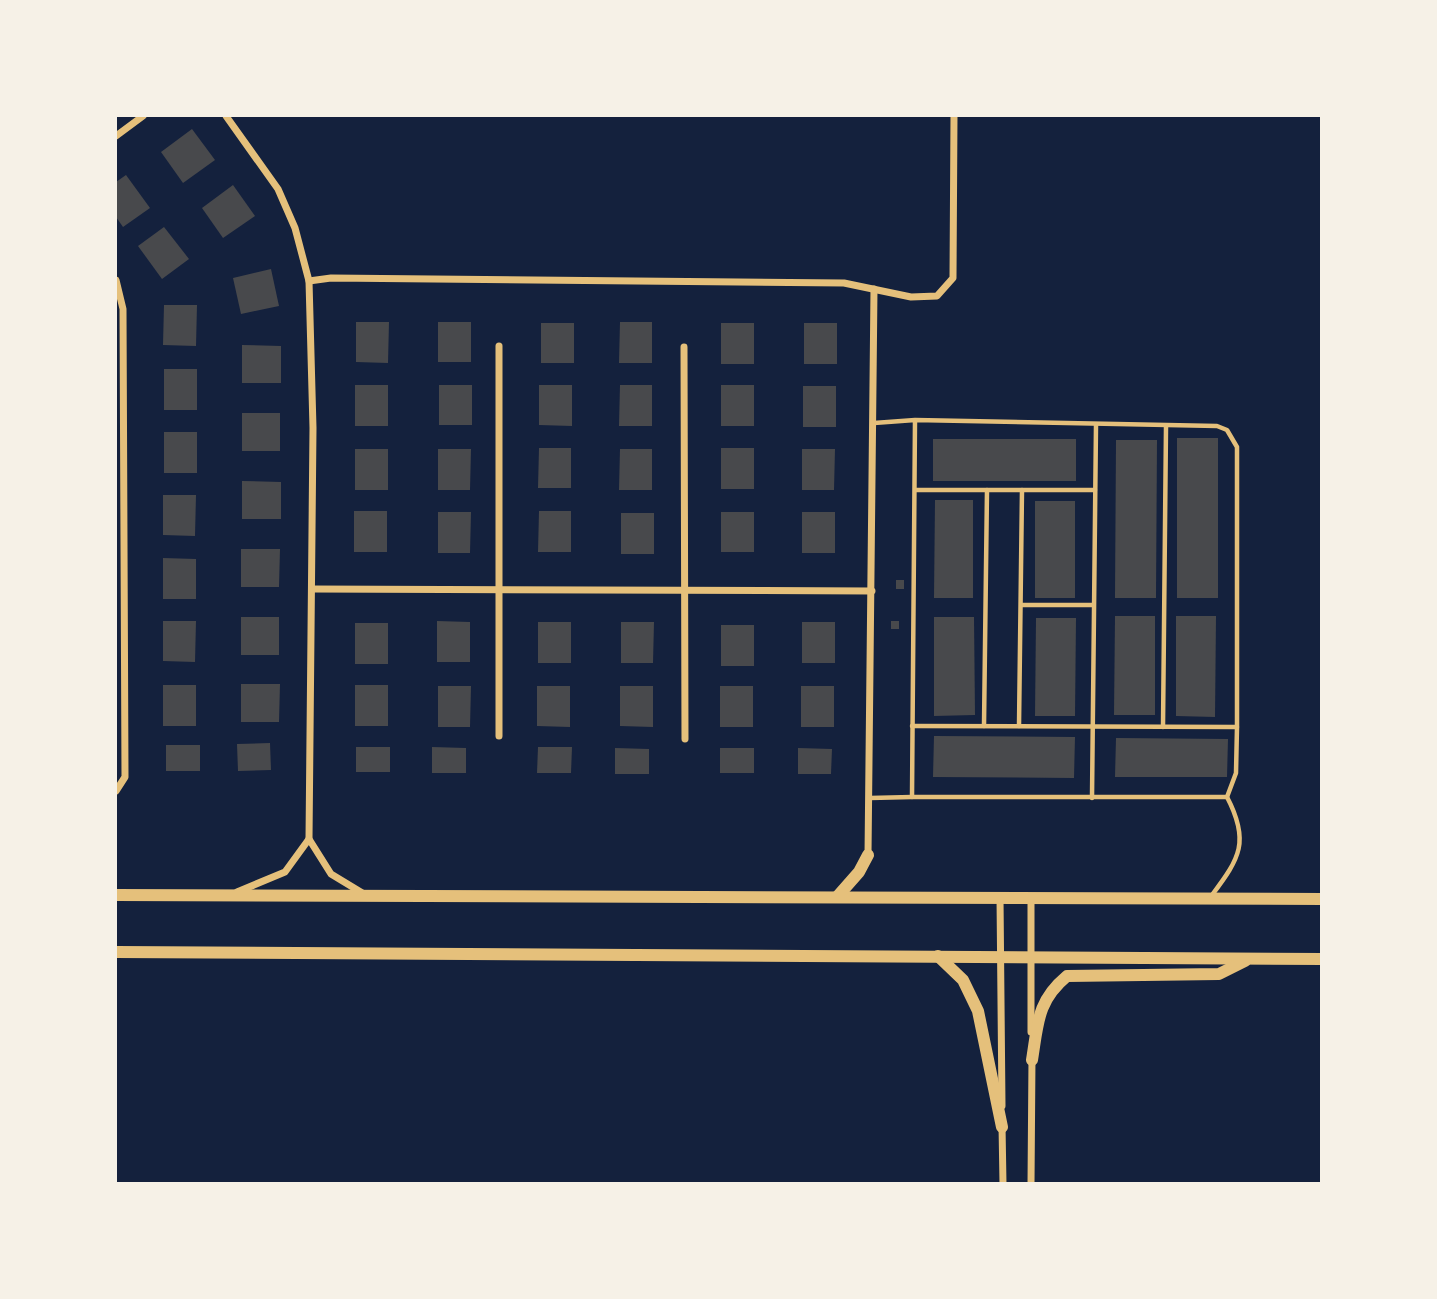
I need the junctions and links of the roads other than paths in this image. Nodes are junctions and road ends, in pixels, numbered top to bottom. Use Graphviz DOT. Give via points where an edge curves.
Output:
graph roads {
  1 [pos="142,116"];
  2 [pos="226,116"];
  3 [pos="954,116"];
  4 [pos="116,136"];
  5 [pos="116,280"];
  6 [pos="309,281"];
  7 [pos="874,289"];
  8 [pos="499,346"];
  9 [pos="684,347"];
  10 [pos="915,420"];
  11 [pos="874,423"];
  12 [pos="1096,425"];
  13 [pos="1166,427"];
  14 [pos="916,490"];
  15 [pos="987,490"];
  16 [pos="1022,490"];
  17 [pos="1095,490"];
  18 [pos="116,499"];
  19 [pos="126,499"];
  20 [pos="498,588"];
  21 [pos="312,589"];
  22 [pos="685,589"];
  23 [pos="872,591"];
  24 [pos="1022,606"];
  25 [pos="1093,606"];
  26 [pos="912,726"];
  27 [pos="984,726"];
  28 [pos="1019,726"];
  29 [pos="1092,727"];
  30 [pos="1163,727"];
  31 [pos="1237,727"];
  32 [pos="499,736"];
  33 [pos="685,739"];
  34 [pos="116,791"];
  35 [pos="912,797"];
  36 [pos="1227,797"];
  37 [pos="870,798"];
  38 [pos="1092,798"];
  39 [pos="309,839"];
  40 [pos="868,855"];
  41 [pos="116,895"];
  42 [pos="230,895"];
  43 [pos="366,895"];
  44 [pos="1000,896"];
  45 [pos="837,897"];
  46 [pos="1031,897"];
  47 [pos="1210,899"];
  48 [pos="1321,899"];
  49 [pos="116,952"];
  50 [pos="938,956"];
  51 [pos="1000,956"];
  52 [pos="1030,956"];
  53 [pos="1248,959"];
  54 [pos="1321,959"];
  55 [pos="1032,1060"];
  56 [pos="1002,1128"];
  57 [pos="1003,1184"];
  58 [pos="1031,1184"];
  1 -- 4 [label="street"];
  2 -- 6 [label="street" via="278,189 295,228"];
  3 -- 7 [label="street" via="954,255 949,286 928,298"];
  5 -- 19 [label="street" via="123,309"];
  6 -- 7 [label="street" via="761,280 844,283"];
  6 -- 21 [label="street"];
  7 -- 11 [label="street"];
  8 -- 20 [label="street"];
  9 -- 22 [label="street"];
  10 -- 11 [label="lane"];
  10 -- 12 [label="lane"];
  10 -- 14 [label="lane"];
  11 -- 23 [label="street"];
  12 -- 13 [label="lane"];
  12 -- 17 [label="lane"];
  13 -- 30 [label="lane"];
  13 -- 31 [label="lane" via="1223,428 1237,447"];
  14 -- 15 [label="lane"];
  14 -- 26 [label="lane"];
  15 -- 16 [label="lane"];
  15 -- 27 [label="lane"];
  16 -- 17 [label="lane"];
  16 -- 24 [label="lane"];
  17 -- 25 [label="lane"];
  18 -- 19 [label="street"];
  19 -- 34 [label="street" via="125,777"];
  20 -- 21 [label="street"];
  20 -- 22 [label="street"];
  20 -- 32 [label="street"];
  21 -- 39 [label="street"];
  22 -- 23 [label="street"];
  22 -- 33 [label="street"];
  23 -- 37 [label="street"];
  24 -- 25 [label="lane"];
  24 -- 28 [label="lane"];
  25 -- 29 [label="lane"];
  26 -- 27 [label="lane"];
  26 -- 35 [label="lane"];
  27 -- 28 [label="lane"];
  28 -- 29 [label="lane"];
  29 -- 30 [label="lane"];
  29 -- 38 [label="lane"];
  30 -- 31 [label="lane"];
  31 -- 36 [label="lane" via="1236,773"];
  35 -- 37 [label="lane"];
  35 -- 38 [label="lane"];
  36 -- 38 [label="lane"];
  36 -- 47 [label="lane" via="1240,821 1239,849 1231,870"];
  37 -- 40 [label="street"];
  39 -- 42 [label="street" via="285,872"];
  39 -- 43 [label="street" via="331,874"];
  40 -- 45 [label="main road"];
  41 -- 42 [label="main road"];
  42 -- 43 [label="main road"];
  43 -- 45 [label="main road"];
  44 -- 45 [label="main road"];
  44 -- 46 [label="main road"];
  44 -- 51 [label="street"];
  46 -- 47 [label="main road"];
  46 -- 52 [label="street"];
  47 -- 48 [label="main road"];
  49 -- 50 [label="main road"];
  50 -- 51 [label="main road"];
  50 -- 56 [label="main road" via="963,980 978,1011"];
  51 -- 52 [label="main road"];
  51 -- 56 [label="street"];
  52 -- 53 [label="main road"];
  52 -- 55 [label="street"];
  53 -- 54 [label="main road"];
  53 -- 55 [label="main road" via="1219,974 1067,976 1041,1005"];
  55 -- 58 [label="street"];
  56 -- 57 [label="street"];
}
